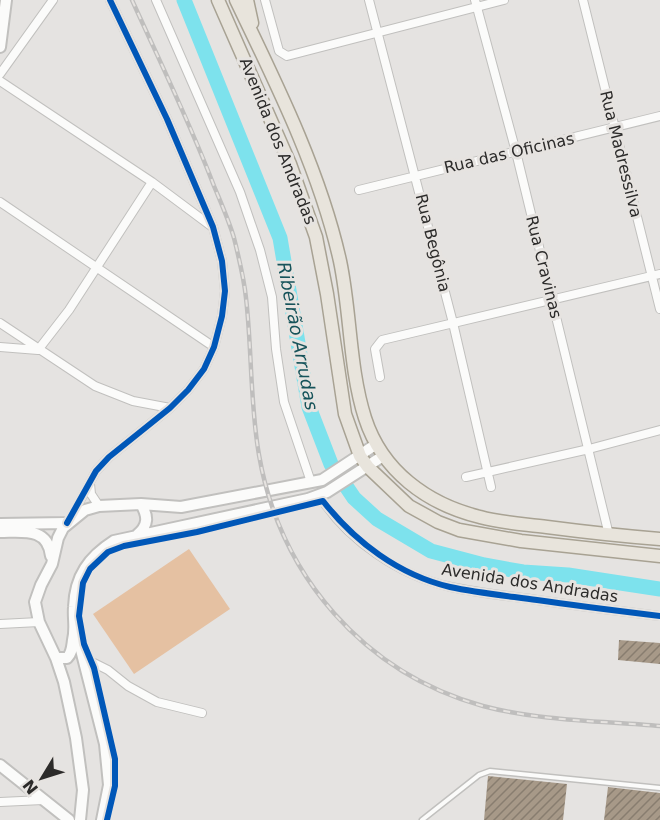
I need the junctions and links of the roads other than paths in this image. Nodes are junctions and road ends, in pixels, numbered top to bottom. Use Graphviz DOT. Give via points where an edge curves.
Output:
graph roads {
  1 [pos="6,0"];
  2 [pos="53,0"];
  3 [pos="110,0"];
  4 [pos="156,0"];
  5 [pos="218,0"];
  6 [pos="236,0"];
  7 [pos="247,0"];
  8 [pos="265,0"];
  9 [pos="369,0"];
  10 [pos="504,0"];
  11 [pos="583,0"];
  12 [pos="476,4"];
  13 [pos="377,33"];
  14 [pos="256,42"];
  15 [pos="0,47"];
  16 [pos="0,74"];
  17 [pos="0,81"];
  18 [pos="660,116"];
  19 [pos="615,128"];
  20 [pos="516,152"];
  21 [pos="416,175"];
  22 [pos="152,182"];
  23 [pos="359,190"];
  24 [pos="0,202"];
  25 [pos="213,227"];
  26 [pos="97,267"];
  27 [pos="656,275"];
  28 [pos="552,300"];
  29 [pos="660,309"];
  30 [pos="453,323"];
  31 [pos="0,324"];
  32 [pos="0,347"];
  33 [pos="214,347"];
  34 [pos="38,350"];
  35 [pos="380,377"];
  36 [pos="170,408"];
  37 [pos="660,430"];
  38 [pos="375,445"];
  39 [pos="590,449"];
  40 [pos="383,456"];
  41 [pos="356,459"];
  42 [pos="364,470"];
  43 [pos="487,471"];
  44 [pos="466,477"];
  45 [pos="311,482"];
  46 [pos="90,483"];
  47 [pos="491,487"];
  48 [pos="323,494"];
  49 [pos="141,504"];
  50 [pos="99,506"];
  51 [pos="67,523"];
  52 [pos="0,524"];
  53 [pos="0,532"];
  54 [pos="137,535"];
  55 [pos="609,535"];
  56 [pos="660,539"];
  57 [pos="660,556"];
  58 [pos="52,564"];
  59 [pos="660,616"];
  60 [pos="39,622"];
  61 [pos="0,624"];
  62 [pos="76,628"];
  63 [pos="56,658"];
  64 [pos="84,658"];
  65 [pos="100,666"];
  66 [pos="90,680"];
  67 [pos="202,713"];
  68 [pos="0,765"];
  69 [pos="660,788"];
  70 [pos="43,800"];
  71 [pos="0,802"];
  72 [pos="69,820"];
  73 [pos="80,820"];
  74 [pos="102,820"];
  75 [pos="422,820"];
  1 -- 15 [label="main road"];
  2 -- 16 [label="street"];
  3 -- 25 [label="street"];
  4 -- 45 [label="street" via="240,192 260,250 272,297 284,402"];
  5 -- 41 [label="main road, Avenida dos Andradas" via="290,164 316,237"];
  6 -- 14 [label="main road, Avenida dos Andradas"];
  7 -- 14 [label="main road"];
  8 -- 13 [label="street" via="283,55"];
  9 -- 13 [label="street, Rua Begônia"];
  10 -- 12 [label="street"];
  11 -- 19 [label="street, Rua Madressilva"];
  12 -- 13 [label="street"];
  12 -- 20 [label="street, Rua Cravinas"];
  13 -- 21 [label="street, Rua Begônia"];
  14 -- 38 [label="main road, Avenida dos Andradas" via="308,161 333,235 345,285 360,401"];
  17 -- 22 [label="street"];
  18 -- 19 [label="street, Rua das Oficinas"];
  19 -- 20 [label="street, Rua das Oficinas"];
  19 -- 27 [label="street, Rua Madressilva"];
  20 -- 21 [label="street, Rua das Oficinas"];
  20 -- 28 [label="street, Rua Cravinas"];
  21 -- 23 [label="street, Rua das Oficinas"];
  21 -- 30 [label="street, Rua Begônia"];
  22 -- 25 [label="street"];
  22 -- 26 [label="street"];
  24 -- 26 [label="street"];
  25 -- 33 [label="street" via="225,291"];
  26 -- 33 [label="street"];
  26 -- 34 [label="street"];
  27 -- 28 [label="street"];
  27 -- 29 [label="street, Rua Madressilva"];
  28 -- 30 [label="street"];
  28 -- 39 [label="street, Rua Cravinas"];
  30 -- 35 [label="street" via="382,340 375,354"];
  30 -- 43 [label="street, Rua Begônia"];
  31 -- 34 [label="street"];
  32 -- 34 [label="street"];
  33 -- 36 [label="street" via="204,369"];
  34 -- 36 [label="street" via="112,394"];
  36 -- 46 [label="street" via="109,457"];
  37 -- 39 [label="street"];
  38 -- 40 [label="main road, Avenida dos Andradas"];
  38 -- 41 [label="main road"];
  39 -- 43 [label="street"];
  39 -- 55 [label="street, Rua Cravinas"];
  40 -- 42 [label="main road"];
  40 -- 55 [label="main road, Avenida dos Andradas" via="421,492 461,512"];
  41 -- 42 [label="main road, Avenida dos Andradas"];
  41 -- 45 [label="main road" via="322,480"];
  42 -- 48 [label="main road"];
  42 -- 57 [label="main road, Avenida dos Andradas" via="409,506 459,530"];
  43 -- 44 [label="street"];
  43 -- 47 [label="street, Rua Begônia"];
  45 -- 49 [label="main road" via="192,506"];
  46 -- 50 [label="street" via="91,494"];
  46 -- 51 [label="street"];
  48 -- 54 [label="main road"];
  48 -- 59 [label="street, Avenida dos Andradas" via="345,528 367,546 386,560 430,580 451,587"];
  49 -- 50 [label="main road"];
  49 -- 54 [label="main road" via="147,520"];
  50 -- 51 [label="main road" via="85,510"];
  51 -- 52 [label="main road"];
  51 -- 58 [label="main road" via="58,538"];
  53 -- 58 [label="main road" via="25,531 46,538"];
  54 -- 62 [label="main road" via="114,541 87,564 75,590"];
  55 -- 56 [label="main road, Avenida dos Andradas"];
  58 -- 60 [label="main road" via="35,602"];
  60 -- 61 [label="street"];
  60 -- 63 [label="main road"];
  62 -- 63 [label="main road" via="71,655"];
  62 -- 64 [label="main road"];
  63 -- 73 [label="main road" via="80,754"];
  64 -- 65 [label="street"];
  64 -- 66 [label="main road"];
  65 -- 66 [label="street" via="91,671"];
  65 -- 67 [label="street" via="157,702"];
  66 -- 74 [label="main road" via="110,785"];
  68 -- 70 [label="main road"];
  69 -- 75 [label="lane" via="490,771 479,775"];
  70 -- 71 [label="street"];
  70 -- 72 [label="main road"];
}
